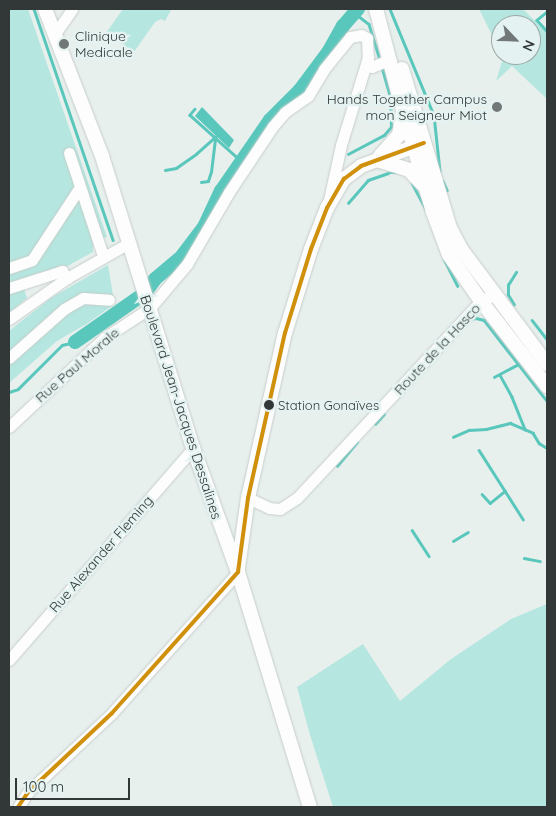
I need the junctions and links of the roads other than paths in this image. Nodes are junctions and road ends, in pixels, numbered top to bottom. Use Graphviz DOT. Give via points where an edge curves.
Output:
graph roads {
  1 [pos="45,9"];
  2 [pos="72,9"];
  3 [pos="376,9"];
  4 [pos="384,9"];
  5 [pos="54,36"];
  6 [pos="369,55"];
  7 [pos="390,59"];
  8 [pos="400,100"];
  9 [pos="418,144"];
  10 [pos="69,153"];
  11 [pos="376,160"];
  12 [pos="80,187"];
  13 [pos="428,192"];
  14 [pos="327,208"];
  15 [pos="127,244"];
  16 [pos="103,256"];
  17 [pos="9,268"];
  18 [pos="67,278"];
  19 [pos="9,288"];
  20 [pos="495,294"];
  21 [pos="146,297"];
  22 [pos="109,300"];
  23 [pos="481,301"];
  24 [pos="9,319"];
  25 [pos="9,358"];
  26 [pos="547,364"];
  27 [pos="547,386"];
  28 [pos="9,427"];
  29 [pos="193,448"];
  30 [pos="248,498"];
  31 [pos="238,572"];
  32 [pos="9,660"];
  33 [pos="18,807"];
  34 [pos="310,807"];
  1 -- 5 [label="main road, Boulevard Jean-Jacques Dessalines"];
  2 -- 5 [label="street"];
  3 -- 7 [label="main road"];
  4 -- 9 [label="main road"];
  5 -- 15 [label="main road, Boulevard Jean-Jacques Dessalines" via="102,156"];
  6 -- 7 [label="street" via="368,62 372,67"];
  6 -- 14 [label="street" via="341,145"];
  6 -- 21 [label="street, Rue Paul Morale" via="367,38 361,35 350,37 324,69 308,96 273,126 190,259"];
  7 -- 8 [label="main road"];
  8 -- 9 [label="main road"];
  8 -- 11 [label="main road" via="402,126 399,135"];
  9 -- 11 [label="main road"];
  9 -- 13 [label="main road"];
  9 -- 20 [label="main road" via="450,228 461,249"];
  10 -- 12 [label="street"];
  11 -- 13 [label="main road" via="409,170"];
  11 -- 14 [label="main road" via="344,179"];
  12 -- 16 [label="street"];
  12 -- 17 [label="street" via="32,260"];
  13 -- 23 [label="main road" via="449,255"];
  14 -- 30 [label="main road" via="285,333"];
  15 -- 16 [label="street"];
  15 -- 21 [label="main road, Boulevard Jean-Jacques Dessalines"];
  16 -- 18 [label="street"];
  18 -- 19 [label="street" via="62,271"];
  18 -- 24 [label="street"];
  20 -- 23 [label="street, Route de la Hasco"];
  20 -- 26 [label="main road"];
  21 -- 28 [label="street, Rue Paul Morale"];
  21 -- 29 [label="main road, Boulevard Jean-Jacques Dessalines"];
  22 -- 25 [label="street" via="83,298 64,309"];
  23 -- 27 [label="main road"];
  23 -- 30 [label="street, Route de la Hasco" via="297,498 280,509 269,508"];
  29 -- 31 [label="main road, Boulevard Jean-Jacques Dessalines"];
  29 -- 32 [label="street, Rue Alexander Fleming"];
  30 -- 31 [label="main road"];
  31 -- 33 [label="street" via="112,713 28,792"];
  31 -- 34 [label="main road, Boulevard Jean-Jacques Dessalines"];
}
